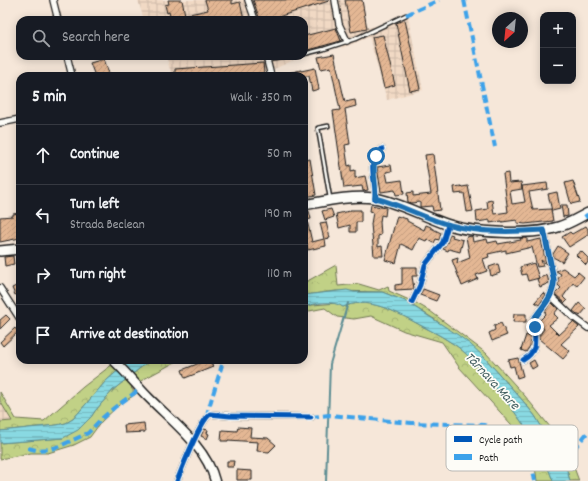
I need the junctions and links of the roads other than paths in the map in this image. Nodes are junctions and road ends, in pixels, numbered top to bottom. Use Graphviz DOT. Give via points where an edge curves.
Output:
graph roads {
  1 [pos="53,0"];
  2 [pos="248,0"];
  3 [pos="335,0"];
  4 [pos="406,15"];
  5 [pos="57,16"];
  6 [pos="254,16"];
  7 [pos="347,41"];
  8 [pos="308,53"];
  9 [pos="68,60"];
  10 [pos="267,60"];
  11 [pos="71,72"];
  12 [pos="270,72"];
  13 [pos="16,120"];
  14 [pos="0,123"];
  15 [pos="328,126"];
  16 [pos="382,149"];
  17 [pos="375,198"];
  18 [pos="331,200"];
  19 [pos="308,204"];
  20 [pos="587,215"];
  21 [pos="448,225"];
  22 [pos="544,230"];
  23 [pos="16,249"];
  24 [pos="0,251"];
  25 [pos="0,288"];
  26 [pos="551,296"];
  27 [pos="412,302"];
  28 [pos="16,313"];
  29 [pos="588,328"];
  30 [pos="523,360"];
  31 [pos="118,364"];
  32 [pos="311,417"];
  33 [pos="193,442"];
  34 [pos="177,481"];
  35 [pos="215,481"];
  1 -- 5 [label="street"];
  2 -- 6 [label="street"];
  3 -- 7 [label="street" via="339,24"];
  4 -- 7 [label="lane"];
  7 -- 8 [label="lane"];
  9 -- 11 [label="street"];
  10 -- 12 [label="street"];
  13 -- 14 [label="street"];
  15 -- 18 [label="lane" via="318,128"];
  16 -- 17 [label="street" via="376,156 373,169"];
  17 -- 18 [label="main road"];
  17 -- 21 [label="main road"];
  18 -- 19 [label="main road"];
  20 -- 22 [label="main road" via="557,228"];
  21 -- 22 [label="main road" via="493,231"];
  21 -- 27 [label="street" via="443,242 425,265"];
  22 -- 26 [label="street" via="554,281"];
  23 -- 24 [label="main road"];
  25 -- 28 [label="street"];
  26 -- 29 [label="street"];
  26 -- 30 [label="street" via="534,319 536,338 533,350 530,356"];
  31 -- 33 [label="main road"];
  32 -- 33 [label="street" via="210,414"];
  33 -- 34 [label="street"];
  33 -- 35 [label="main road" via="209,463"];
}
